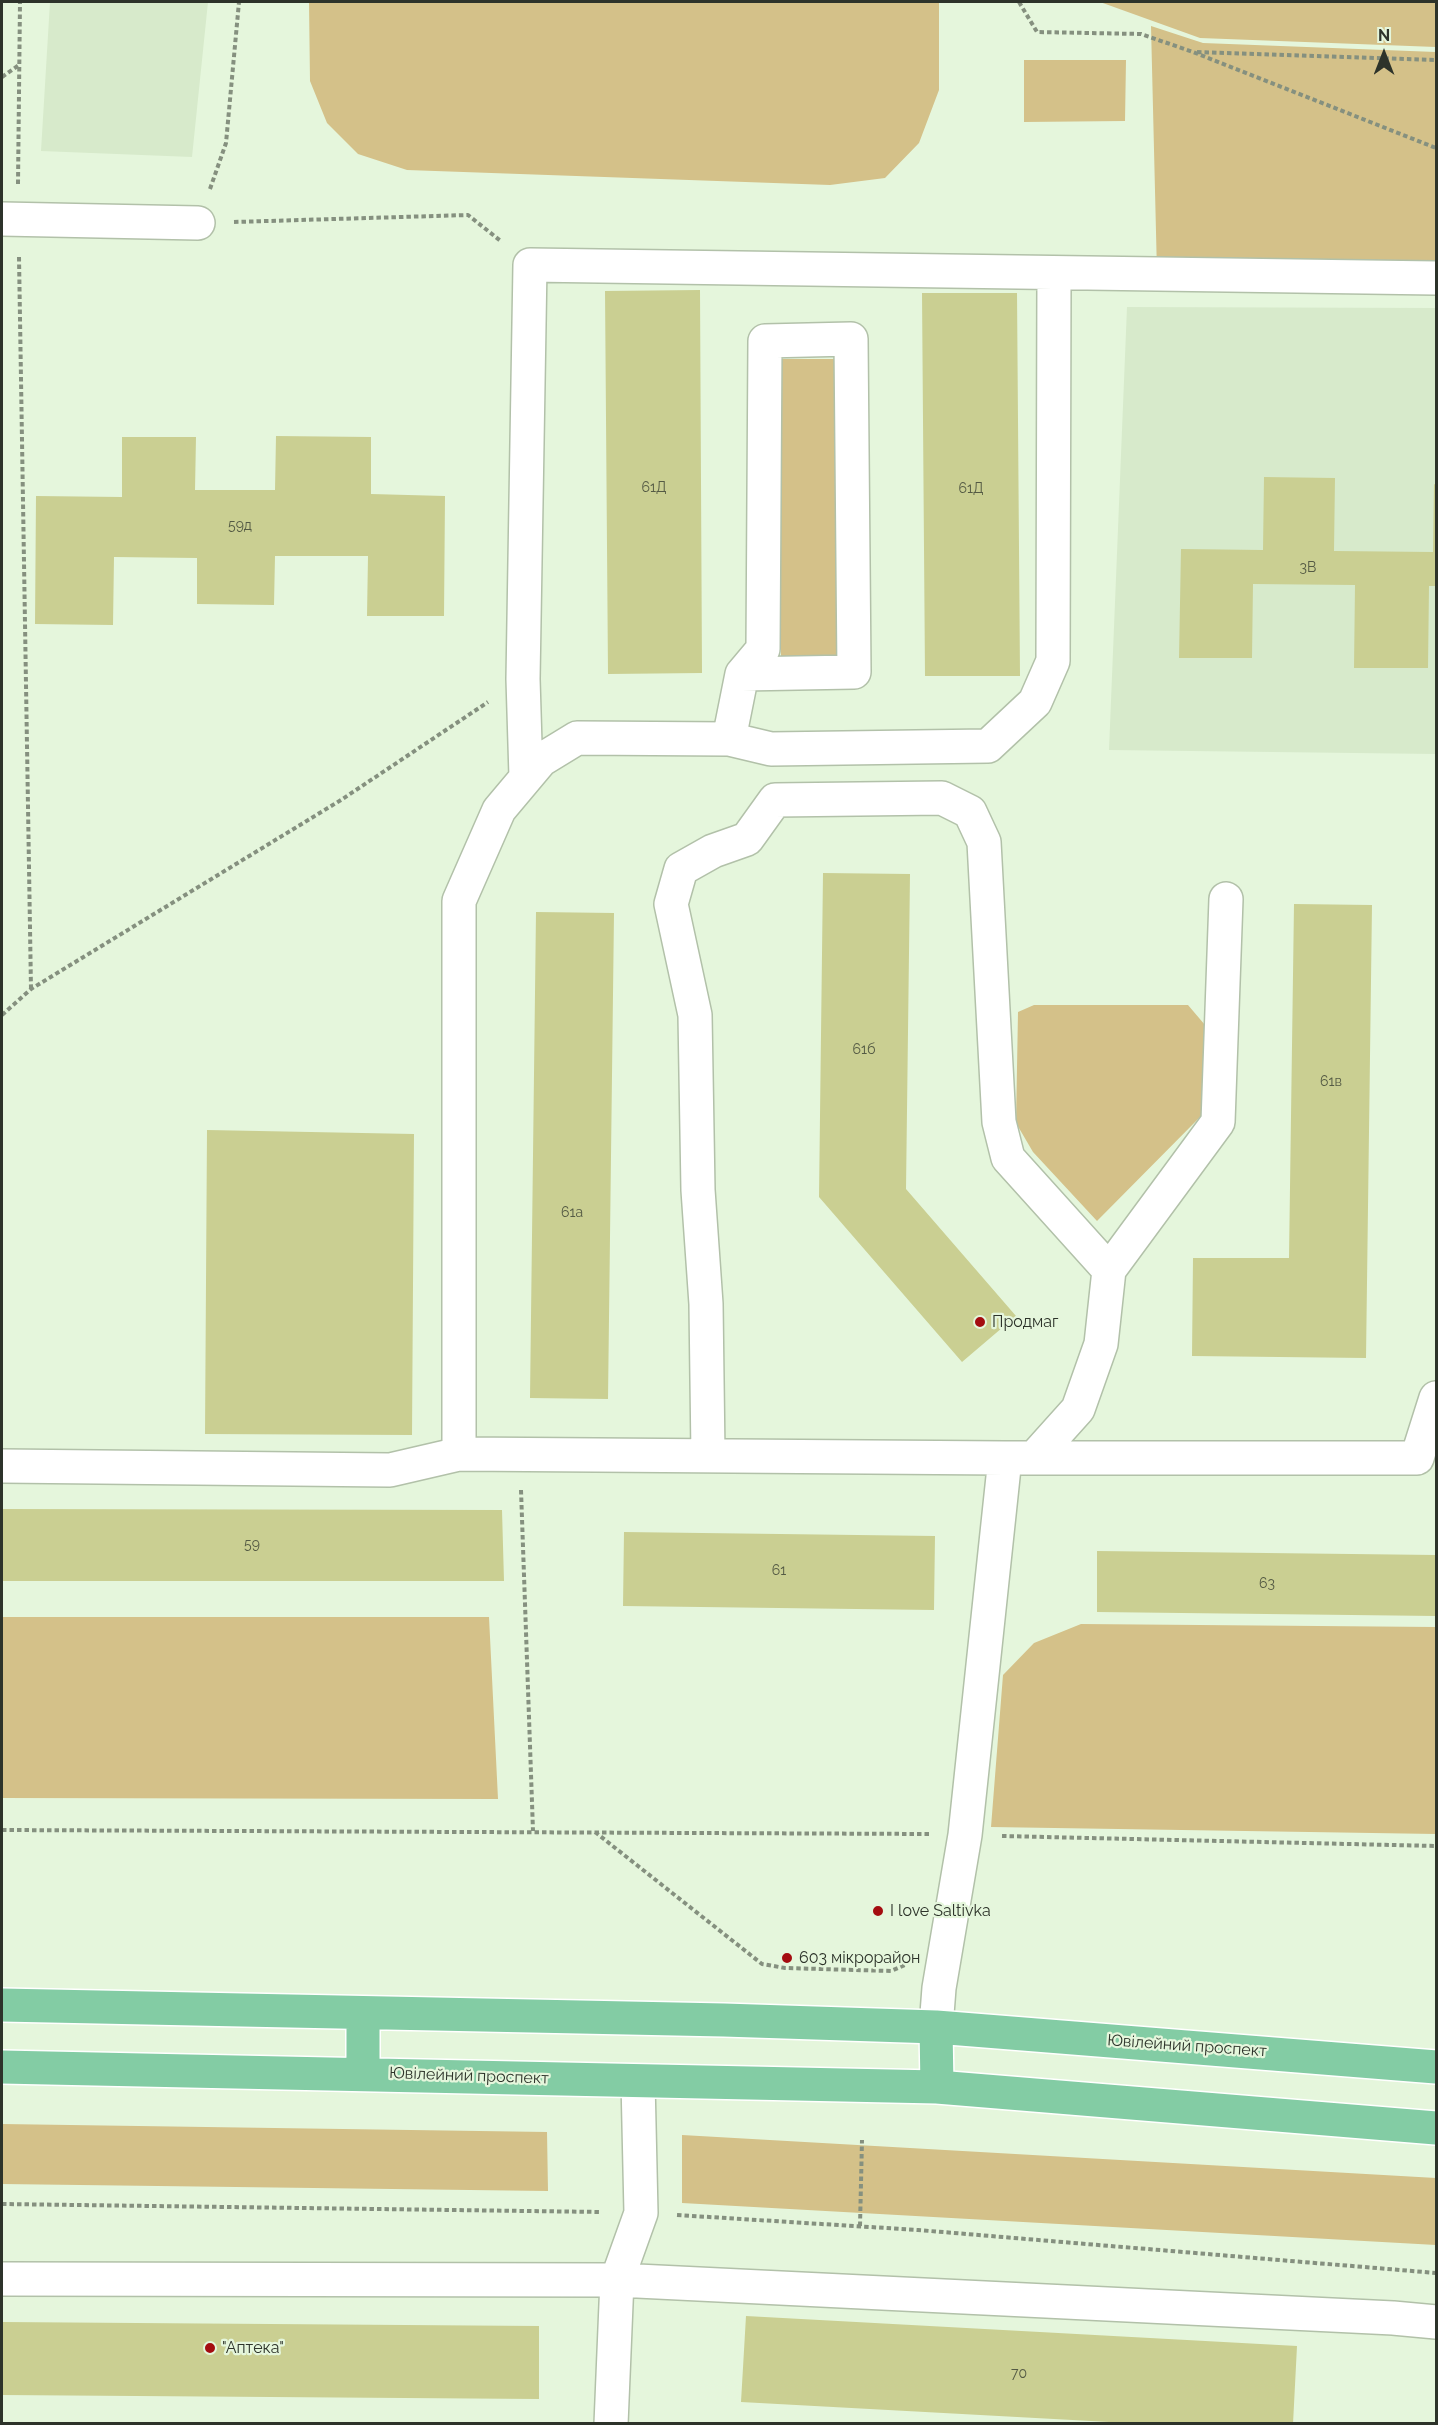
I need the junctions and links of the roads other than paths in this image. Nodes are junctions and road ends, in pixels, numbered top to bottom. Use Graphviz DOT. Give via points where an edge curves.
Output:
graph roads {
  1 [pos="10,219"];
  2 [pos="198,223"];
  3 [pos="1054,273"];
  4 [pos="1437,278"];
  5 [pos="742,674"];
  6 [pos="729,739"];
  7 [pos="526,777"];
  8 [pos="1226,899"];
  9 [pos="1109,1270"];
  10 [pos="1437,1398"];
  11 [pos="459,1454"];
  12 [pos="708,1455"];
  13 [pos="1020,1458"];
  14 [pos="1427,1458"];
  15 [pos="2,1466"];
  16 [pos="2,2005"];
  17 [pos="363,2014"];
  18 [pos="936,2027"];
  19 [pos="2,2067"];
  20 [pos="1437,2067"];
  21 [pos="363,2074"];
  22 [pos="638,2081"];
  23 [pos="937,2087"];
  24 [pos="1437,2128"];
  25 [pos="2,2279"];
  26 [pos="617,2280"];
  27 [pos="1437,2322"];
  28 [pos="611,2424"];
  1 -- 2 [label="lane"];
  3 -- 4 [label="lane"];
  3 -- 6 [label="lane" via="1053,661 1035,702 988,746 771,749"];
  3 -- 7 [label="lane" via="530,265 523,679"];
  5 -- 5 [label="lane" via="854,672 851,339 765,341 763,649"];
  5 -- 6 [label="lane"];
  6 -- 7 [label="lane" via="577,738 541,760"];
  7 -- 11 [label="lane" via="499,810 459,902"];
  8 -- 9 [label="lane" via="1218,1122"];
  9 -- 12 [label="lane" via="1008,1158 999,1122 984,842 970,812 942,798 775,800 747,839 681,869 671,904 695,1015"];
  9 -- 13 [label="lane" via="1101,1344 1078,1409"];
  10 -- 14 [label="lane"];
  11 -- 12 [label="lane"];
  11 -- 15 [label="lane" via="390,1470"];
  12 -- 13 [label="lane"];
  13 -- 14 [label="lane"];
  13 -- 18 [label="lane"];
  16 -- 17 [label="main road, Ювілейний проспект"];
  17 -- 18 [label="main road, Ювілейний проспект"];
  17 -- 21 [label="main road"];
  18 -- 20 [label="main road, Ювілейний проспект"];
  18 -- 23 [label="main road"];
  19 -- 21 [label="main road, Ювілейний проспект"];
  21 -- 22 [label="main road, Ювілейний проспект"];
  22 -- 23 [label="main road, Ювілейний проспект"];
  22 -- 26 [label="lane" via="641,2213"];
  23 -- 24 [label="main road, Ювілейний проспект"];
  25 -- 26 [label="lane"];
  26 -- 27 [label="lane"];
  26 -- 28 [label="lane"];
}
